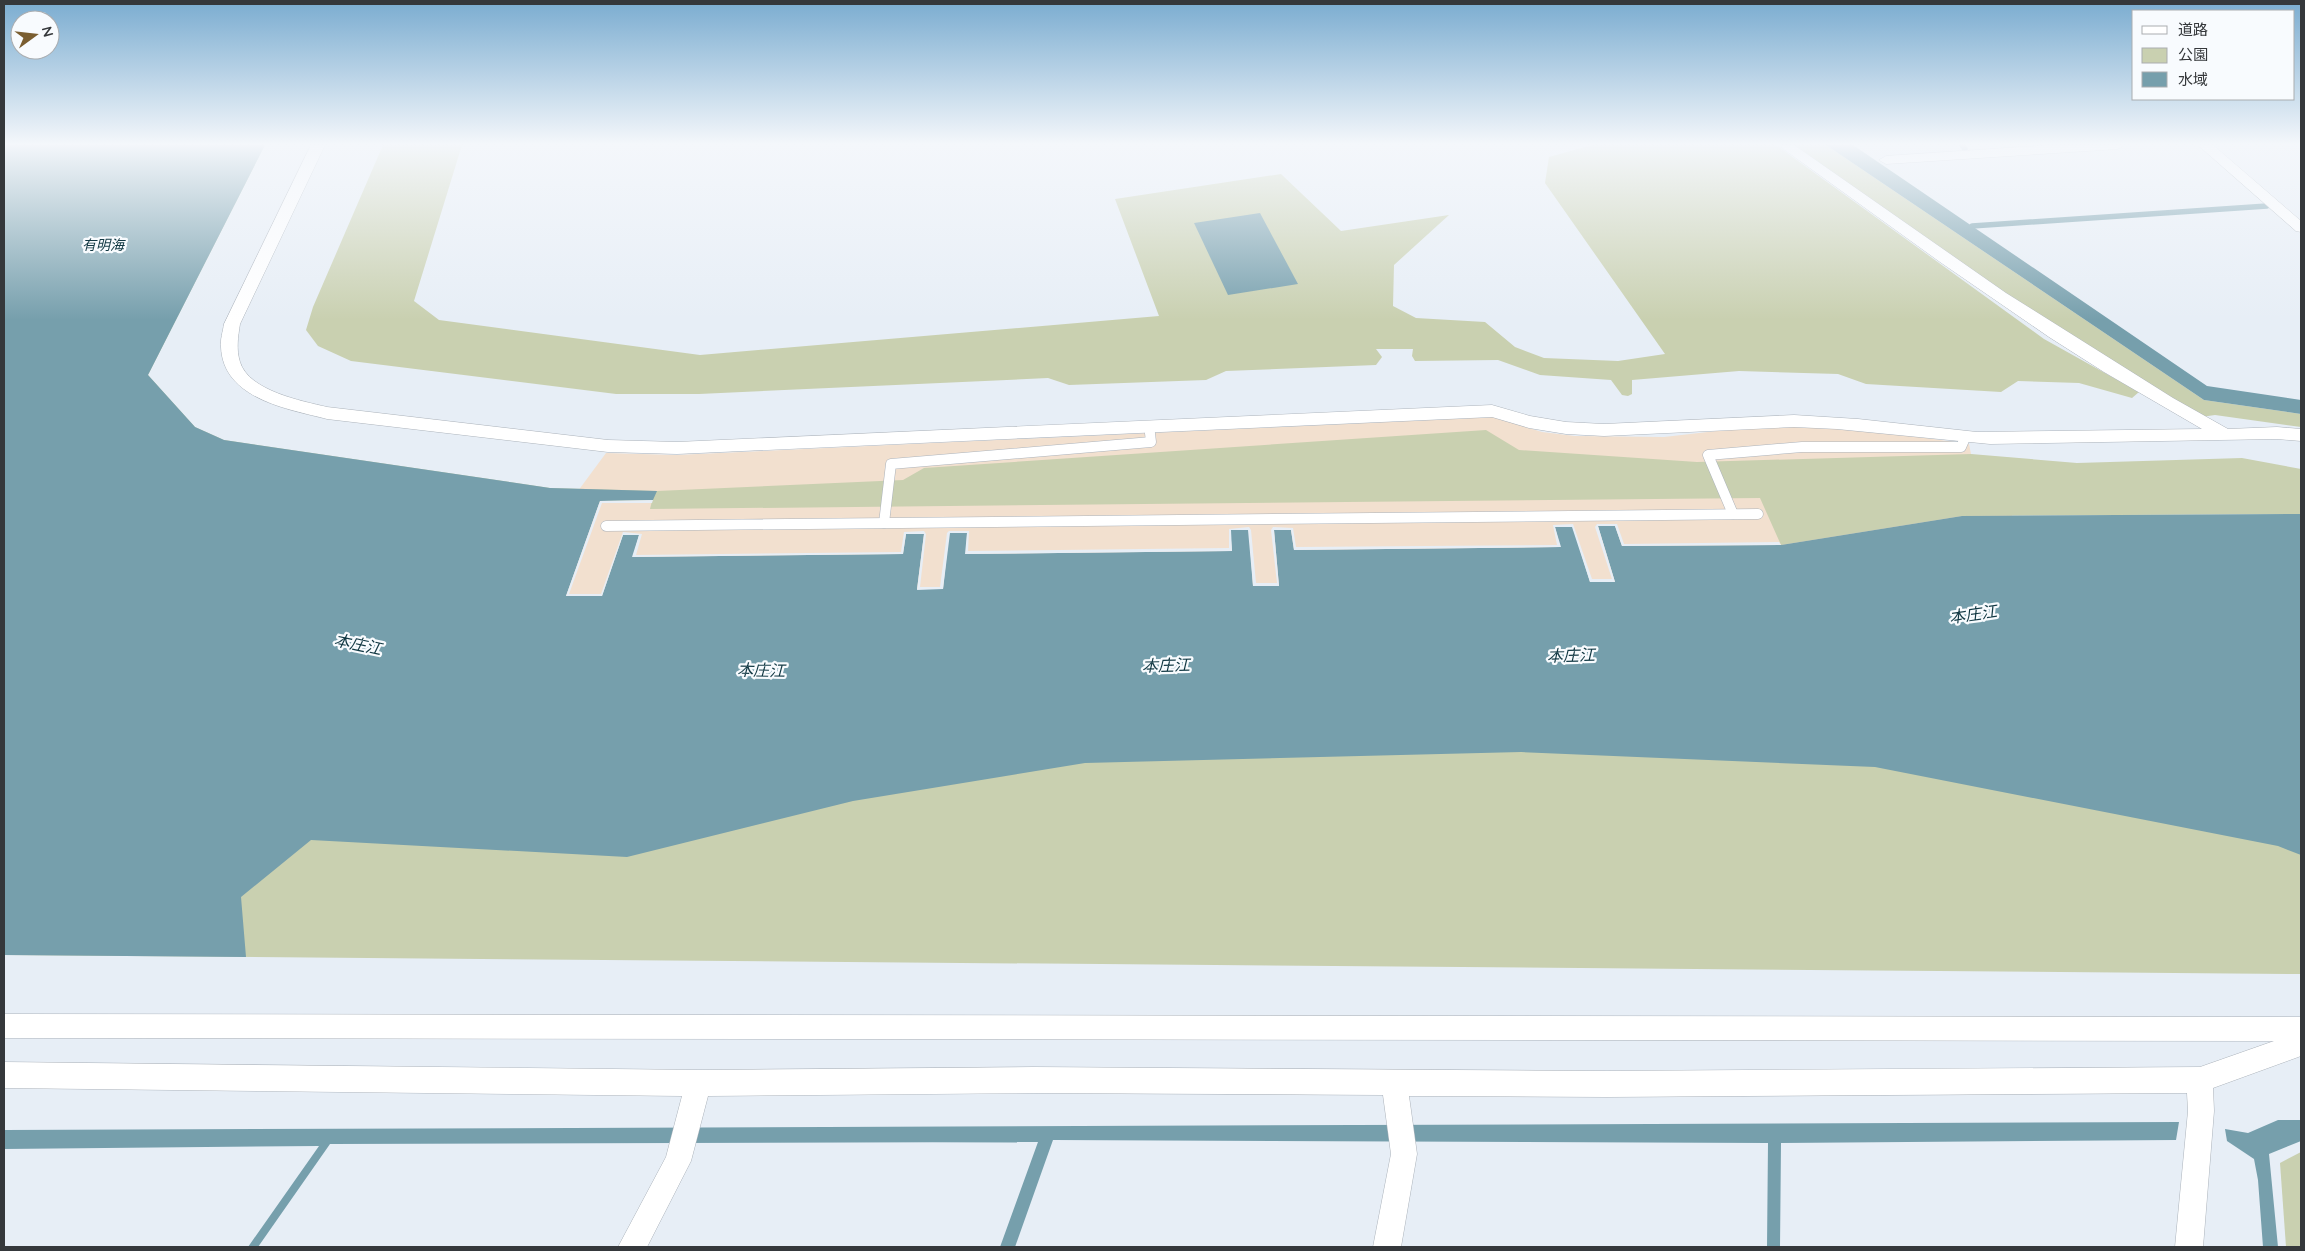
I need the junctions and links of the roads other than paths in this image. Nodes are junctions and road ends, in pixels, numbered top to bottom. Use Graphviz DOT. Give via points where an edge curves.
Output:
graph roads {
  1 [pos="290,203"];
  2 [pos="1869,203"];
  3 [pos="2273,203"];
  4 [pos="2301,228"];
  5 [pos="1150,433"];
  6 [pos="2226,435"];
  7 [pos="2301,435"];
  8 [pos="1965,438"];
  9 [pos="1733,514"];
  10 [pos="1758,514"];
  11 [pos="884,523"];
  12 [pos="606,526"];
  13 [pos="4,1026"];
  14 [pos="2301,1029"];
  15 [pos="2301,1044"];
  16 [pos="4,1076"];
  17 [pos="2200,1080"];
  18 [pos="698,1083"];
  19 [pos="1394,1084"];
  20 [pos="632,1247"];
  21 [pos="1387,1247"];
  22 [pos="2189,1247"];
  1 -- 8 [label="street" via="232,324 227,347 234,371 247,385 281,401 327,413 608,446 677,448 1492,411 1539,426 1572,430 1661,430 1794,420 1865,424"];
  2 -- 6 [label="street" via="2054,333"];
  3 -- 4 [label="street"];
  5 -- 11 [label="lane" via="1151,442 892,464"];
  6 -- 7 [label="street"];
  6 -- 8 [label="street"];
  8 -- 9 [label="lane" via="1961,447 1802,447 1708,456"];
  9 -- 10 [label="lane"];
  9 -- 11 [label="lane"];
  11 -- 12 [label="lane"];
  13 -- 14 [label="street"];
  15 -- 17 [label="street"];
  16 -- 18 [label="street"];
  17 -- 19 [label="street"];
  17 -- 22 [label="street" via="2202,1112"];
  18 -- 19 [label="street" via="1033,1080"];
  18 -- 20 [label="street" via="678,1161"];
  19 -- 21 [label="street" via="1404,1154"];
}
